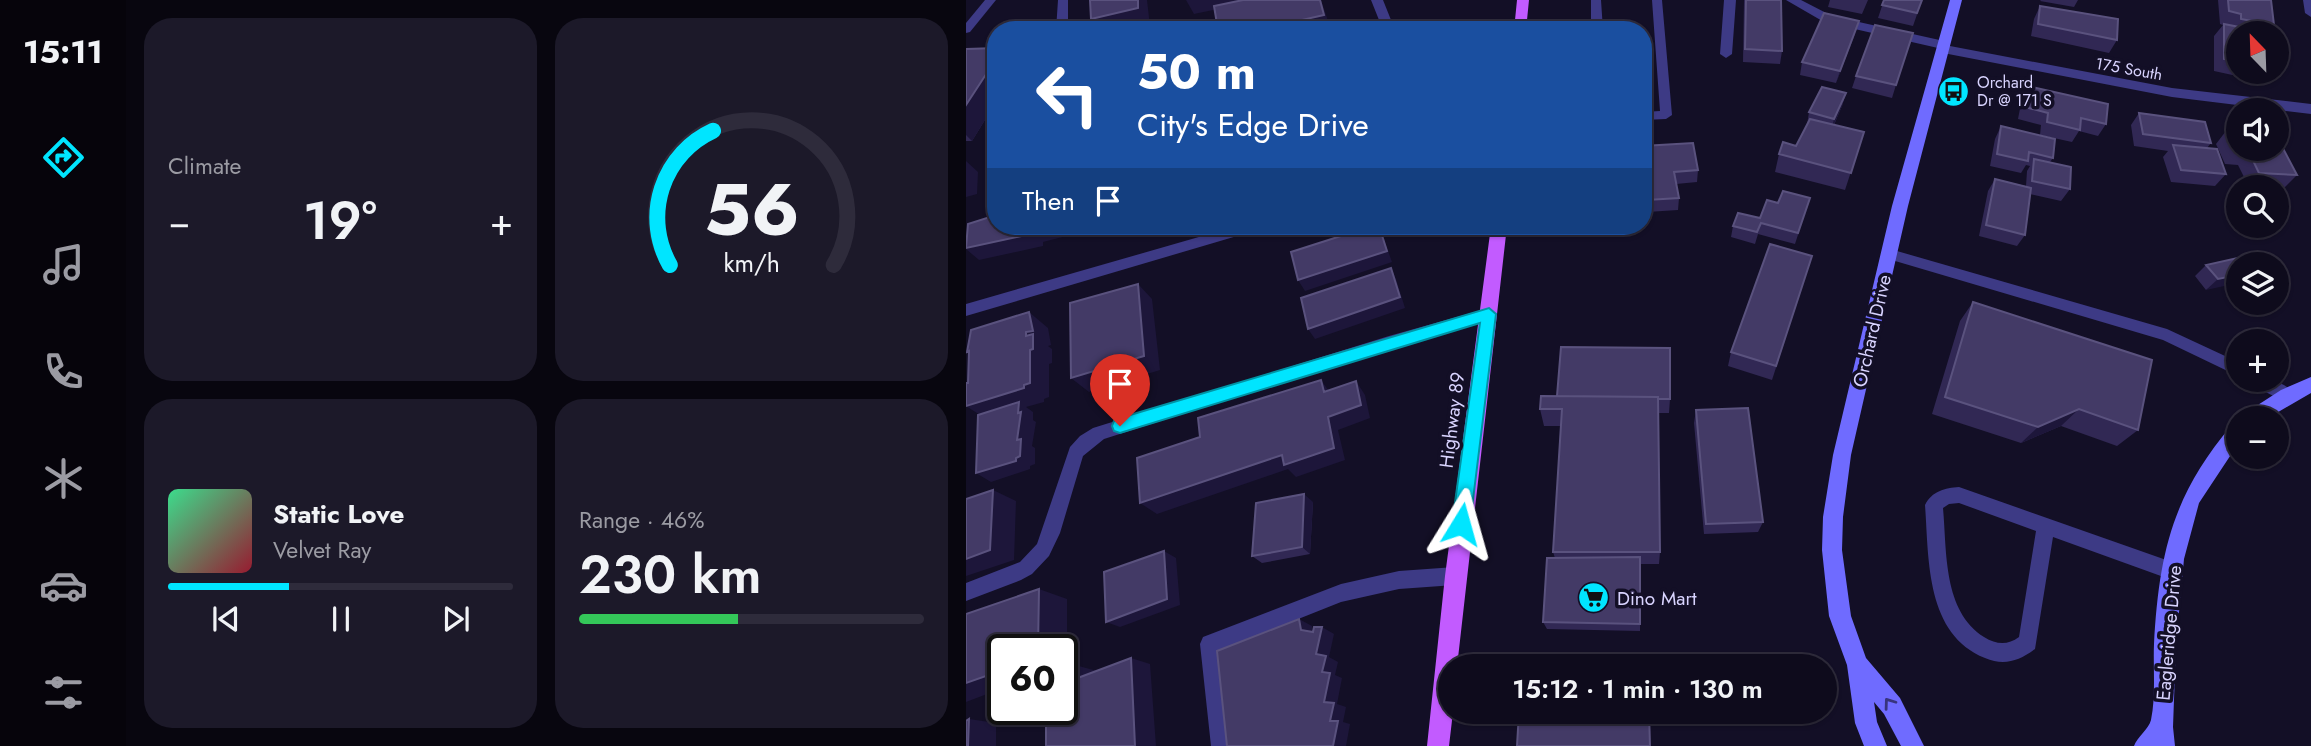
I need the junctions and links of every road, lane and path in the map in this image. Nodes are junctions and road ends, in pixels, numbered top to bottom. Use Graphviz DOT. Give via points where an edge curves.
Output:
graph roads {
  1 [pos="991,0"];
  2 [pos="1063,0"];
  3 [pos="1377,0"];
  4 [pos="1523,0"];
  5 [pos="1596,0"];
  6 [pos="1657,0"];
  7 [pos="1730,0"];
  8 [pos="1793,0"];
  9 [pos="1956,0"];
  10 [pos="2309,0"];
  11 [pos="2311,13"];
  12 [pos="1062,21"];
  13 [pos="1385,21"];
  14 [pos="1521,21"];
  15 [pos="1597,21"];
  16 [pos="966,30"];
  17 [pos="1943,47"];
  18 [pos="1726,54"];
  19 [pos="2311,108"];
  20 [pos="1652,116"];
  21 [pos="1223,235"];
  22 [pos="1498,235"];
  23 [pos="1890,254"];
  24 [pos="966,310"];
  25 [pos="1489,314"];
  26 [pos="2226,363"];
  27 [pos="2311,385"];
  28 [pos="2280,392"];
  29 [pos="2287,396"];
  30 [pos="2272,406"];
  31 [pos="2226,447"];
  32 [pos="2046,526"];
  33 [pos="2172,572"];
  34 [pos="1455,576"];
  35 [pos="966,592"];
  36 [pos="1449,654"];
  37 [pos="1858,665"];
  38 [pos="1441,724"];
  39 [pos="2163,737"];
  40 [pos="1221,746"];
  41 [pos="1438,746"];
  42 [pos="1876,746"];
  43 [pos="1913,746"];
  44 [pos="2145,746"];
  1 -- 16 [label="lane"];
  2 -- 12 [label="lane"];
  3 -- 13 [label="street"];
  4 -- 14 [label="main road"];
  5 -- 15 [label="lane"];
  6 -- 20 [label="lane" via="1666,115"];
  7 -- 18 [label="street"];
  8 -- 17 [label="street, 175 South" via="1828,19"];
  9 -- 17 [label="main road, Orchard Drive"];
  10 -- 11 [label="street"];
  17 -- 19 [label="street, 175 South" via="2126,87"];
  17 -- 23 [label="main road, Orchard Drive"];
  21 -- 24 [label="lane"];
  22 -- 25 [label="main road, Highway 89"];
  23 -- 26 [label="lane" via="2166,335"];
  23 -- 37 [label="main road, Orchard Drive" via="1842,455 1833,517 1840,616"];
  25 -- 34 [label="main road, Highway 89"];
  25 -- 35 [label="lane" via="1099,433 1076,452 1043,550 1026,568"];
  27 -- 29 [label="main road"];
  28 -- 29 [label="lane"];
  29 -- 30 [label="main road"];
  31 -- 33 [label="main road, Eagleridge Drive" via="2188,507"];
  32 -- 32 [label="lane" via="1959,495 1945,496 1934,505 1944,599 1958,626 1976,645 2000,655 2016,652 2028,642"];
  32 -- 33 [label="lane"];
  33 -- 39 [label="main road, Eagleridge Drive"];
  34 -- 36 [label="main road, Highway 89"];
  34 -- 40 [label="lane" via="1399,580 1341,593 1210,644"];
  37 -- 42 [label="main road, Orchard Drive" via="1867,723"];
  43 -- 37 [label="main road, Orchard Drive, one-way" via="1892,706"];
  38 -- 41 [label="main road, Highway 89"];
  39 -- 44 [label="main road, Eagleridge Drive"];
}
